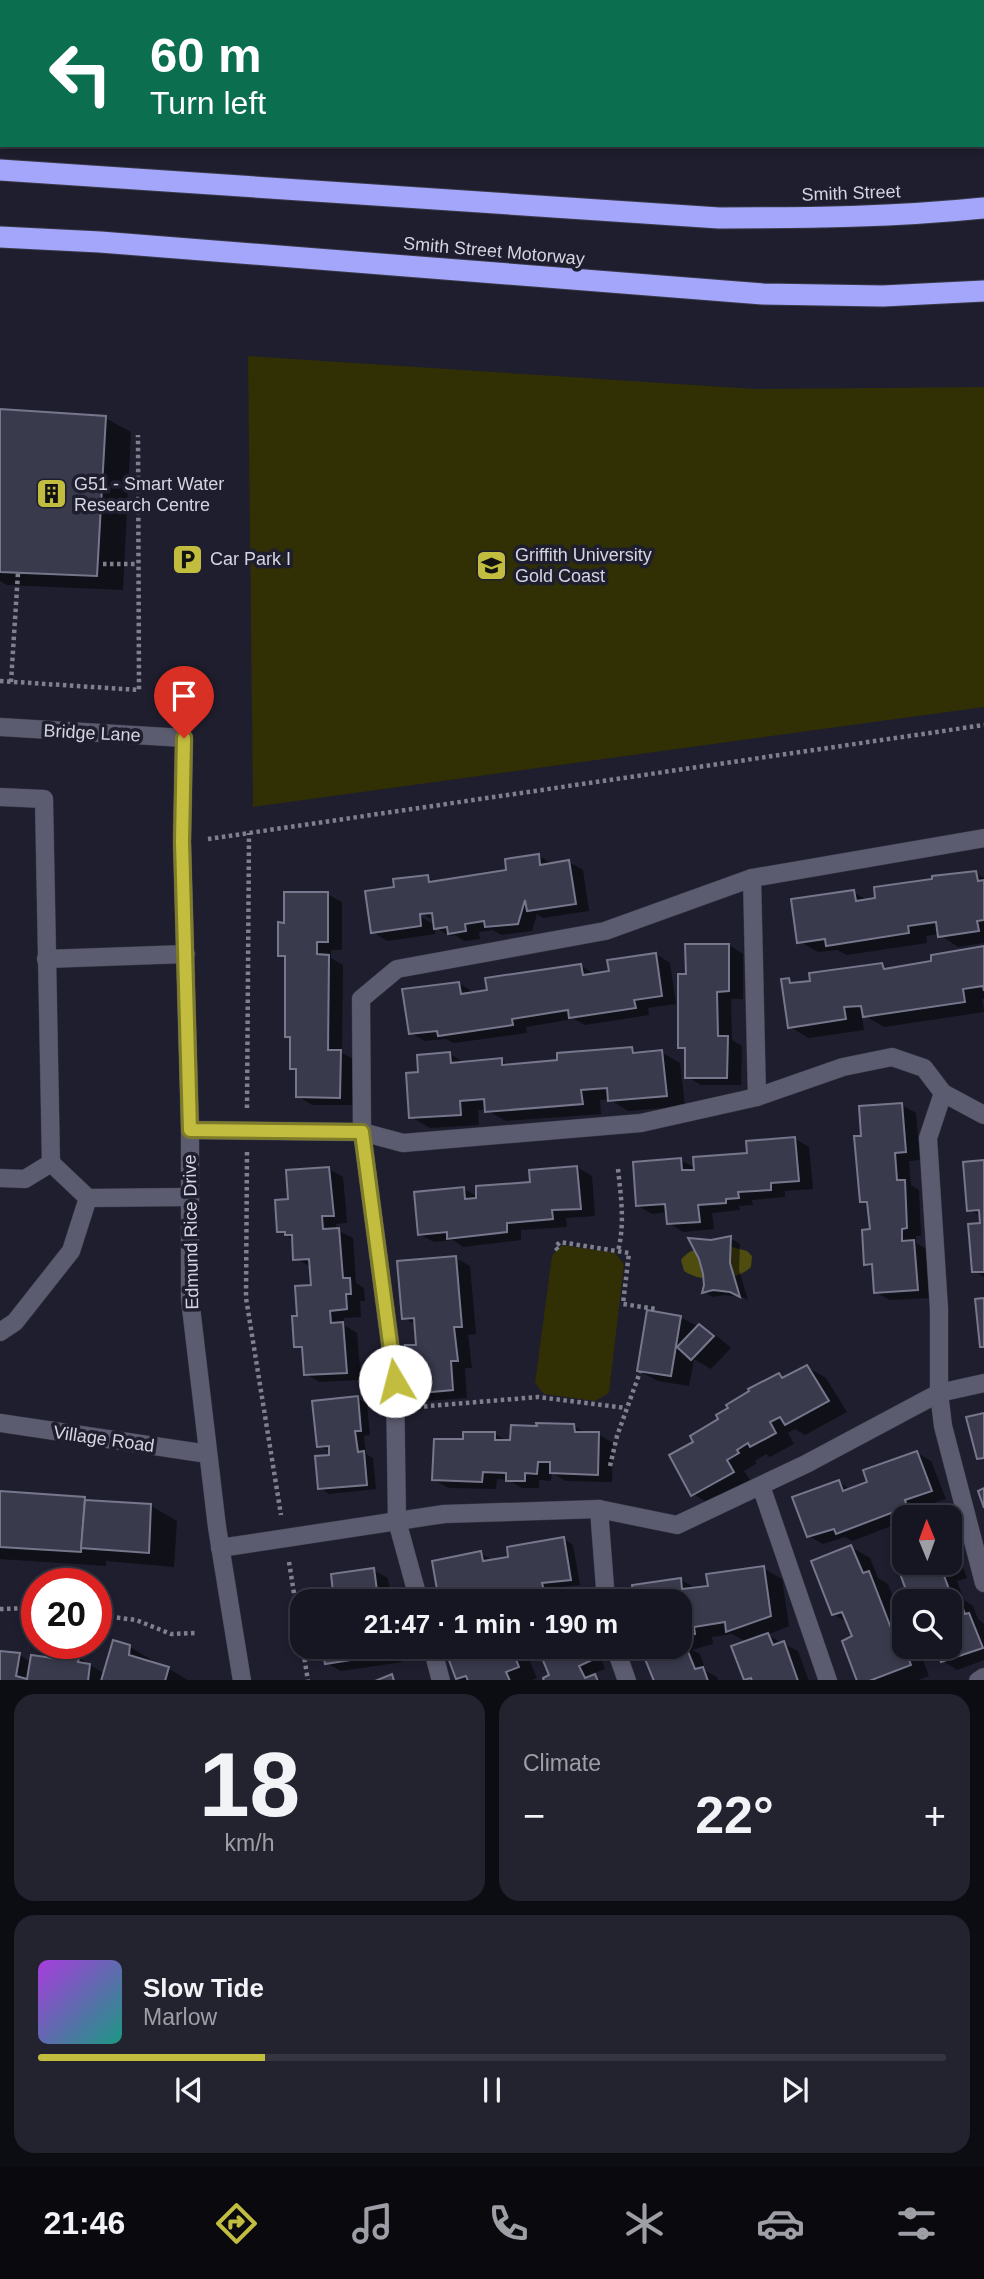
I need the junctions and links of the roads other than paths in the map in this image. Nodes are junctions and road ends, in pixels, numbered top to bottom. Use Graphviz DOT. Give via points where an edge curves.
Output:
graph roads {
  1 [pos="0,170"];
  2 [pos="984,208"];
  3 [pos="0,237"];
  4 [pos="984,291"];
  5 [pos="0,727"];
  6 [pos="184,738"];
  7 [pos="0,797"];
  8 [pos="984,838"];
  9 [pos="752,878"];
  10 [pos="186,954"];
  11 [pos="46,959"];
  12 [pos="943,1093"];
  13 [pos="757,1097"];
  14 [pos="984,1115"];
  15 [pos="190,1130"];
  16 [pos="362,1132"];
  17 [pos="51,1163"];
  18 [pos="0,1178"];
  19 [pos="190,1197"];
  20 [pos="88,1198"];
  21 [pos="0,1332"];
  22 [pos="984,1383"];
  23 [pos="939,1393"];
  24 [pos="0,1423"];
  25 [pos="208,1454"];
  26 [pos="761,1486"];
  27 [pos="599,1509"];
  28 [pos="397,1521"];
  29 [pos="220,1548"];
  30 [pos="984,1583"];
  31 [pos="416,1589"];
  32 [pos="605,1589"];
  33 [pos="435,1659"];
  34 [pos="619,1659"];
  35 [pos="242,1680"];
  36 [pos="441,1680"];
  37 [pos="627,1680"];
  38 [pos="828,1680"];
  1 -- 2 [label="highway, Smith Street" via="719,218 830,218"];
  3 -- 4 [label="highway, Smith Street Motorway" via="763,294 883,296"];
  5 -- 6 [label="street, Bridge Lane"];
  6 -- 10 [label="street, Edmund Rice Drive"];
  7 -- 11 [label="street" via="44,799"];
  8 -- 9 [label="street"];
  9 -- 13 [label="street"];
  9 -- 16 [label="street" via="604,931 397,969 361,999"];
  10 -- 11 [label="street"];
  10 -- 15 [label="street, Edmund Rice Drive"];
  11 -- 17 [label="street"];
  12 -- 13 [label="street" via="924,1068 892,1057 843,1067"];
  12 -- 14 [label="street"];
  12 -- 23 [label="street" via="928,1138 939,1310"];
  13 -- 16 [label="street" via="641,1124 403,1143"];
  15 -- 16 [label="street"];
  15 -- 19 [label="street, Edmund Rice Drive"];
  16 -- 28 [label="street" via="395,1381"];
  17 -- 18 [label="street" via="25,1179"];
  17 -- 20 [label="street"];
  19 -- 20 [label="street"];
  19 -- 25 [label="street, Edmund Rice Drive" via="190,1299"];
  20 -- 21 [label="street" via="71,1251 15,1322"];
  22 -- 23 [label="street"];
  23 -- 26 [label="street"];
  23 -- 30 [label="street" via="943,1426"];
  24 -- 25 [label="street, Village Road"];
  25 -- 29 [label="street, Edmund Rice Drive"];
  26 -- 27 [label="street" via="677,1525"];
  26 -- 38 [label="street"];
  27 -- 28 [label="street" via="444,1514"];
  27 -- 32 [label="street"];
  28 -- 29 [label="street"];
  28 -- 31 [label="street"];
  29 -- 35 [label="street, Edmund Rice Drive"];
  33 -- 36 [label="street"];
  34 -- 37 [label="street"];
}
